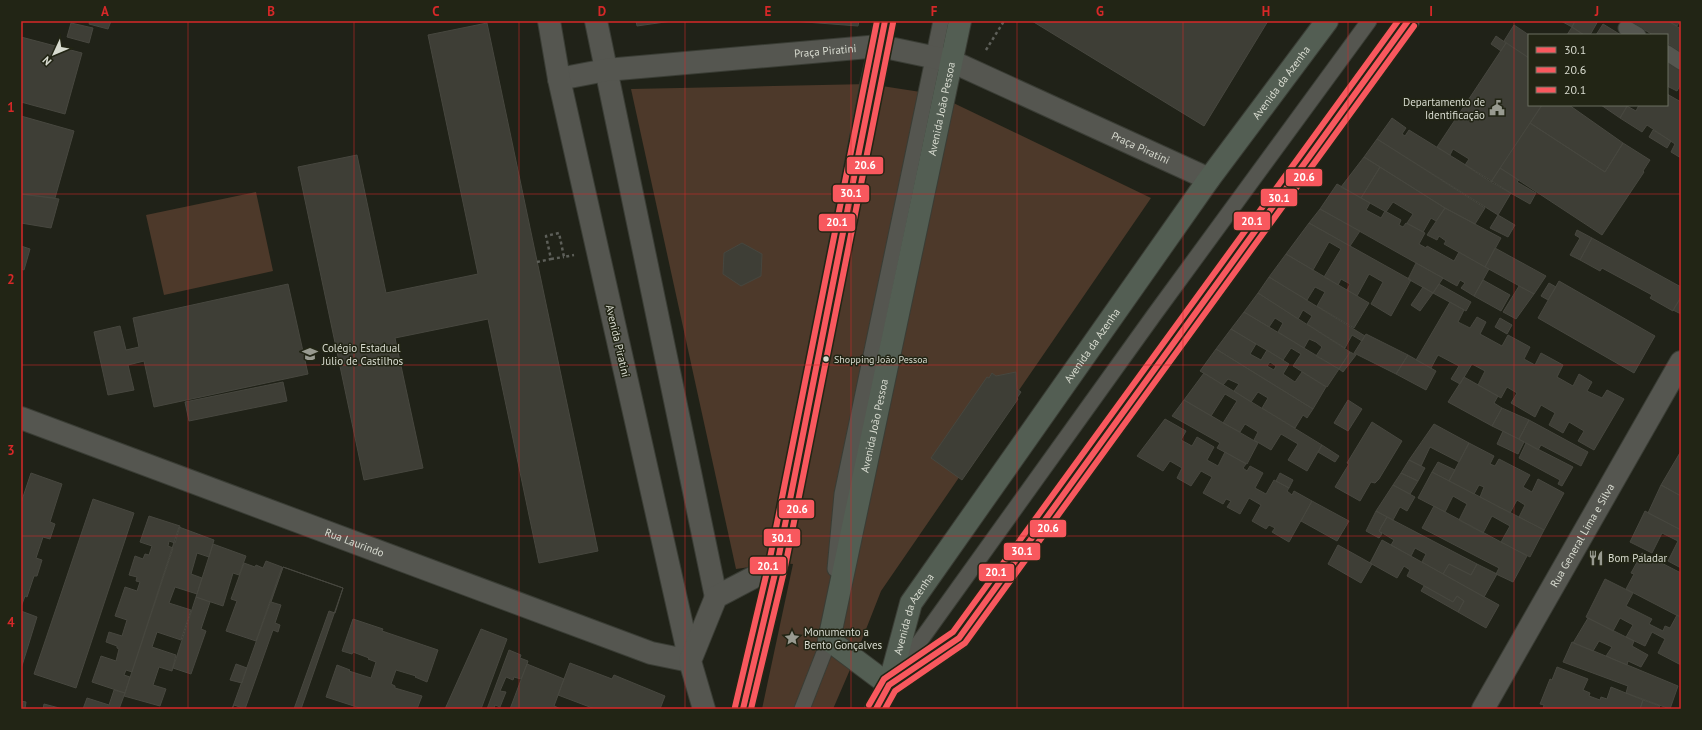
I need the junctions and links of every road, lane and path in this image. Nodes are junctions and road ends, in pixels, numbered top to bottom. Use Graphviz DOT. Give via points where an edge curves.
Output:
graph roads {
  1 [pos="549,21"];
  2 [pos="596,21"];
  3 [pos="885,21"];
  4 [pos="941,21"];
  5 [pos="960,21"];
  6 [pos="1004,21"];
  7 [pos="1327,21"];
  8 [pos="1369,21"];
  9 [pos="1408,21"];
  10 [pos="880,46"];
  11 [pos="1668,55"];
  12 [pos="942,59"];
  13 [pos="1681,62"];
  14 [pos="606,70"];
  15 [pos="974,71"];
  16 [pos="559,79"];
  17 [pos="1209,179"];
  18 [pos="595,240"];
  19 [pos="564,257"];
  20 [pos="550,259"];
  21 [pos="537,262"];
  22 [pos="1681,362"];
  23 [pos="21,418"];
  24 [pos="777,565"];
  25 [pos="716,597"];
  26 [pos="829,640"];
  27 [pos="690,661"];
  28 [pos="889,685"];
  29 [pos="704,709"];
  30 [pos="743,709"];
  31 [pos="802,709"];
  32 [pos="876,709"];
  33 [pos="1483,709"];
  1 -- 16 [label="street, Avenida Piratini"];
  2 -- 14 [label="street"];
  3 -- 10 [label="main road"];
  4 -- 12 [label="lane"];
  5 -- 12 [label="main road, Avenida João Pessoa"];
  6 -- 15 [label="path"];
  7 -- 17 [label="main road, Avenida da Azenha"];
  8 -- 28 [label="lane" via="1154,315"];
  9 -- 28 [label="main road, Avenida da Azenha" via="959,638"];
  10 -- 12 [label="street, Praça Piratini"];
  10 -- 14 [label="street, Praça Piratini"];
  10 -- 24 [label="main road"];
  11 -- 13 [label="lane"];
  12 -- 15 [label="street, Praça Piratini"];
  12 -- 26 [label="main road, Avenida João Pessoa"];
  14 -- 16 [label="street, Praça Piratini"];
  14 -- 25 [label="street"];
  15 -- 17 [label="street, Praça Piratini"];
  16 -- 18 [label="street, Avenida Piratini"];
  17 -- 28 [label="main road, Avenida da Azenha" via="911,603"];
  18 -- 19 [label="path" via="578,254"];
  18 -- 27 [label="street, Avenida Piratini"];
  19 -- 20 [label="path"];
  19 -- 20 [label="path" via="559,233 546,236"];
  20 -- 21 [label="path"];
  22 -- 33 [label="street, Rua General Lima e Silva"];
  23 -- 27 [label="street, Rua Laurindo" via="651,653"];
  24 -- 25 [label="street"];
  24 -- 30 [label="main road"];
  25 -- 27 [label="street"];
  26 -- 28 [label="main road"];
  26 -- 31 [label="lane"];
  27 -- 29 [label="street, Avenida Piratini"];
  28 -- 32 [label="main road, Avenida da Azenha"];
}
